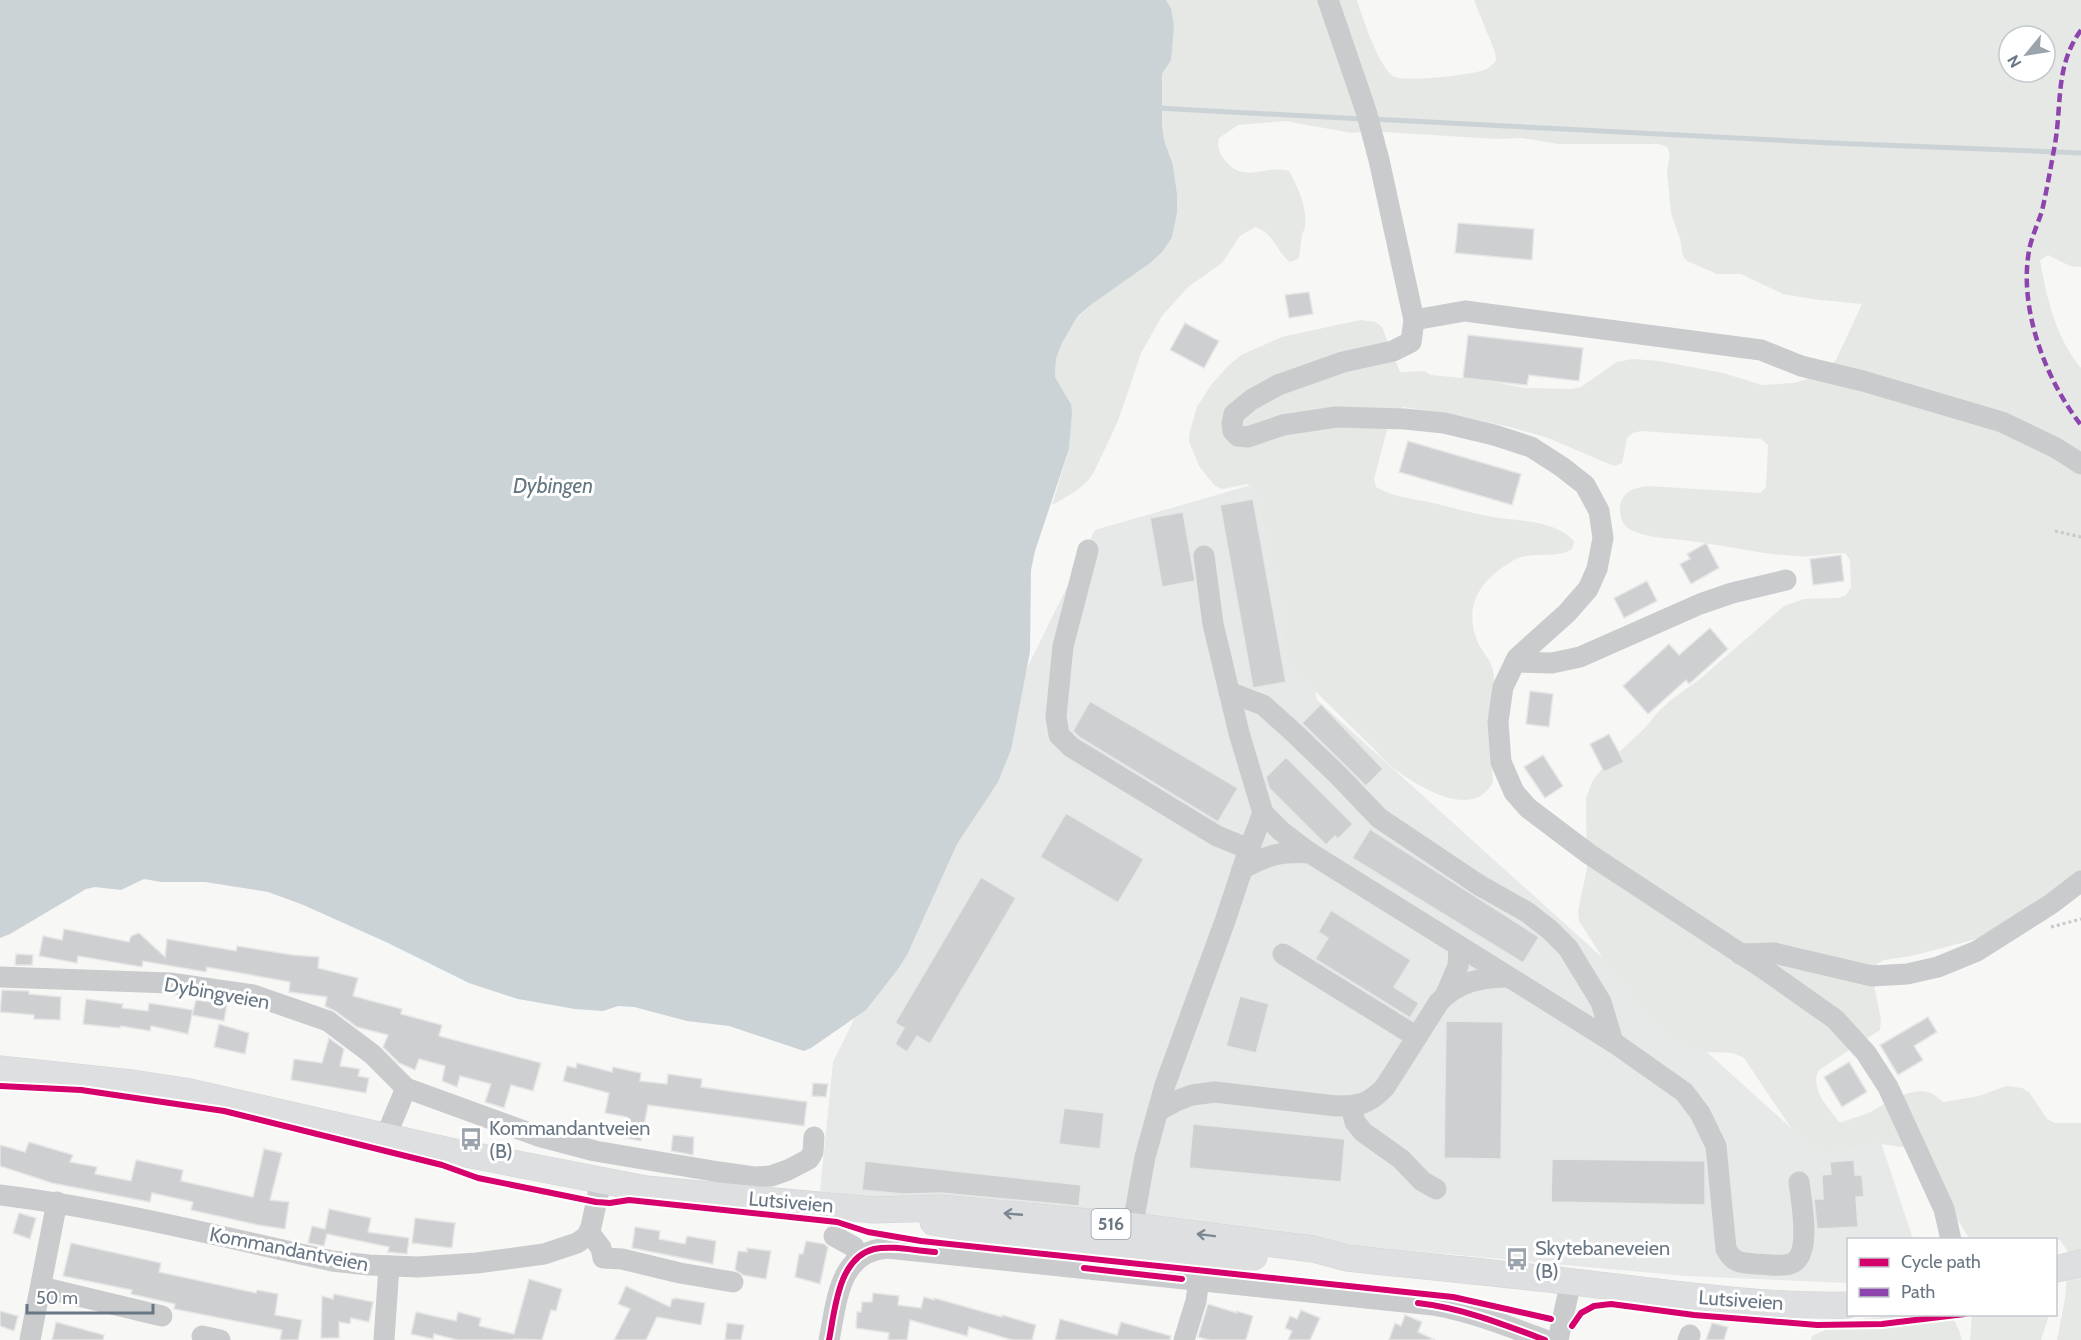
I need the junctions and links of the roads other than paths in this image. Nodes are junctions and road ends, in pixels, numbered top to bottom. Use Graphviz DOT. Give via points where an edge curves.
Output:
graph roads {
  1 [pos="1328,0"];
  2 [pos="1414,320"];
  3 [pos="2081,464"];
  4 [pos="1088,550"];
  5 [pos="1204,556"];
  6 [pos="1786,580"];
  7 [pos="1515,662"];
  8 [pos="1229,692"];
  9 [pos="1263,813"];
  10 [pos="1249,849"];
  11 [pos="1310,853"];
  12 [pos="1242,869"];
  13 [pos="2081,881"];
  14 [pos="1459,947"];
  15 [pos="1283,954"];
  16 [pos="1740,954"];
  17 [pos="0,977"];
  18 [pos="1506,977"];
  19 [pos="1446,994"];
  20 [pos="1417,1037"];
  21 [pos="1613,1042"];
  22 [pos="0,1069"];
  23 [pos="406,1088"];
  24 [pos="1351,1106"];
  25 [pos="1158,1111"];
  26 [pos="386,1136"];
  27 [pos="814,1137"];
  28 [pos="601,1181"];
  29 [pos="1799,1182"];
  30 [pos="1436,1189"];
  31 [pos="0,1195"];
  32 [pos="57,1202"];
  33 [pos="589,1232"];
  34 [pos="834,1236"];
  35 [pos="1131,1236"];
  36 [pos="1951,1238"];
  37 [pos="859,1258"];
  38 [pos="2081,1263"];
  39 [pos="389,1266"];
  40 [pos="2057,1269"];
  41 [pos="1199,1281"];
  42 [pos="1571,1281"];
  43 [pos="733,1282"];
  44 [pos="41,1287"];
  45 [pos="1847,1305"];
  46 [pos="162,1316"];
  47 [pos="30,1340"];
  48 [pos="384,1340"];
  49 [pos="829,1340"];
  50 [pos="1184,1340"];
  51 [pos="1545,1340"];
  52 [pos="1557,1340"];
  1 -- 2 [label="street" via="1366,111"];
  2 -- 3 [label="street" via="1465,311 1761,350 1801,366 2002,422 2056,447"];
  2 -- 7 [label="street" via="1411,342 1278,386 1234,414 1233,431 1248,437 1283,425 1336,417 1443,423 1531,447 1585,485 1599,511 1602,529 1597,569 1588,589 1567,613"];
  4 -- 10 [label="street" via="1063,646 1056,717 1059,735 1071,747 1217,836"];
  5 -- 8 [label="street" via="1213,624"];
  6 -- 7 [label="street" via="1700,604 1580,657 1552,663"];
  7 -- 16 [label="street" via="1503,687 1498,722 1501,762 1514,792 1528,808 1589,854"];
  8 -- 9 [label="street"];
  8 -- 21 [label="street" via="1263,705 1379,818 1550,930 1568,948 1601,1002"];
  9 -- 10 [label="street"];
  9 -- 11 [label="street"];
  10 -- 12 [label="street"];
  11 -- 12 [label="street" via="1263,857"];
  11 -- 14 [label="street"];
  12 -- 25 [label="street"];
  13 -- 16 [label="street" via="1977,951 1938,967 1907,974 1872,976 1774,952"];
  14 -- 18 [label="street"];
  14 -- 19 [label="street" via="1458,966"];
  15 -- 20 [label="street"];
  16 -- 36 [label="street" via="1835,1019 1866,1053 1921,1155 1944,1209"];
  17 -- 23 [label="street, Dybingveien" via="170,983 253,995 328,1021 372,1054"];
  18 -- 19 [label="street" via="1471,981"];
  18 -- 21 [label="street"];
  19 -- 20 [label="street"];
  20 -- 24 [label="street" via="1375,1098"];
  21 -- 29 [label="street" via="1684,1092 1700,1113 1716,1146 1726,1249 1731,1257 1740,1262 1782,1265 1800,1258 1804,1244"];
  22 -- 26 [label="main road, Lutsiveien / 516" via="185,1091"];
  23 -- 26 [label="street"];
  23 -- 27 [label="street, Dybingveien" via="550,1139 614,1155 719,1173 754,1177 781,1173 809,1159"];
  24 -- 25 [label="street" via="1215,1092 1192,1095"];
  24 -- 30 [label="street" via="1355,1122 1363,1132"];
  25 -- 35 [label="street"];
  26 -- 28 [label="main road, Lutsiveien / 516"];
  28 -- 33 [label="street"];
  28 -- 35 [label="main road, Lutsiveien / 516" via="646,1189 874,1210 991,1232"];
  31 -- 32 [label="street, Kommandantveien"];
  32 -- 39 [label="street, Kommandantveien" via="332,1261"];
  32 -- 44 [label="street"];
  33 -- 39 [label="street, Kommandantveien" via="577,1244 528,1257 442,1266"];
  33 -- 43 [label="street" via="603,1258 622,1258"];
  34 -- 37 [label="street" via="854,1247"];
  35 -- 42 [label="main road, Lutsiveien / 516" via="1311,1262 1347,1258"];
  37 -- 41 [label="street" via="875,1249 887,1248"];
  37 -- 49 [label="street" via="847,1271 839,1292"];
  38 -- 40 [label="main road"];
  39 -- 48 [label="street"];
  41 -- 50 [label="street"];
  41 -- 51 [label="street" via="1433,1305 1499,1322"];
  42 -- 45 [label="main road, Lutsiveien / 516" via="1696,1298"];
  42 -- 52 [label="street"];
  44 -- 46 [label="street"];
  44 -- 47 [label="street"];
}
